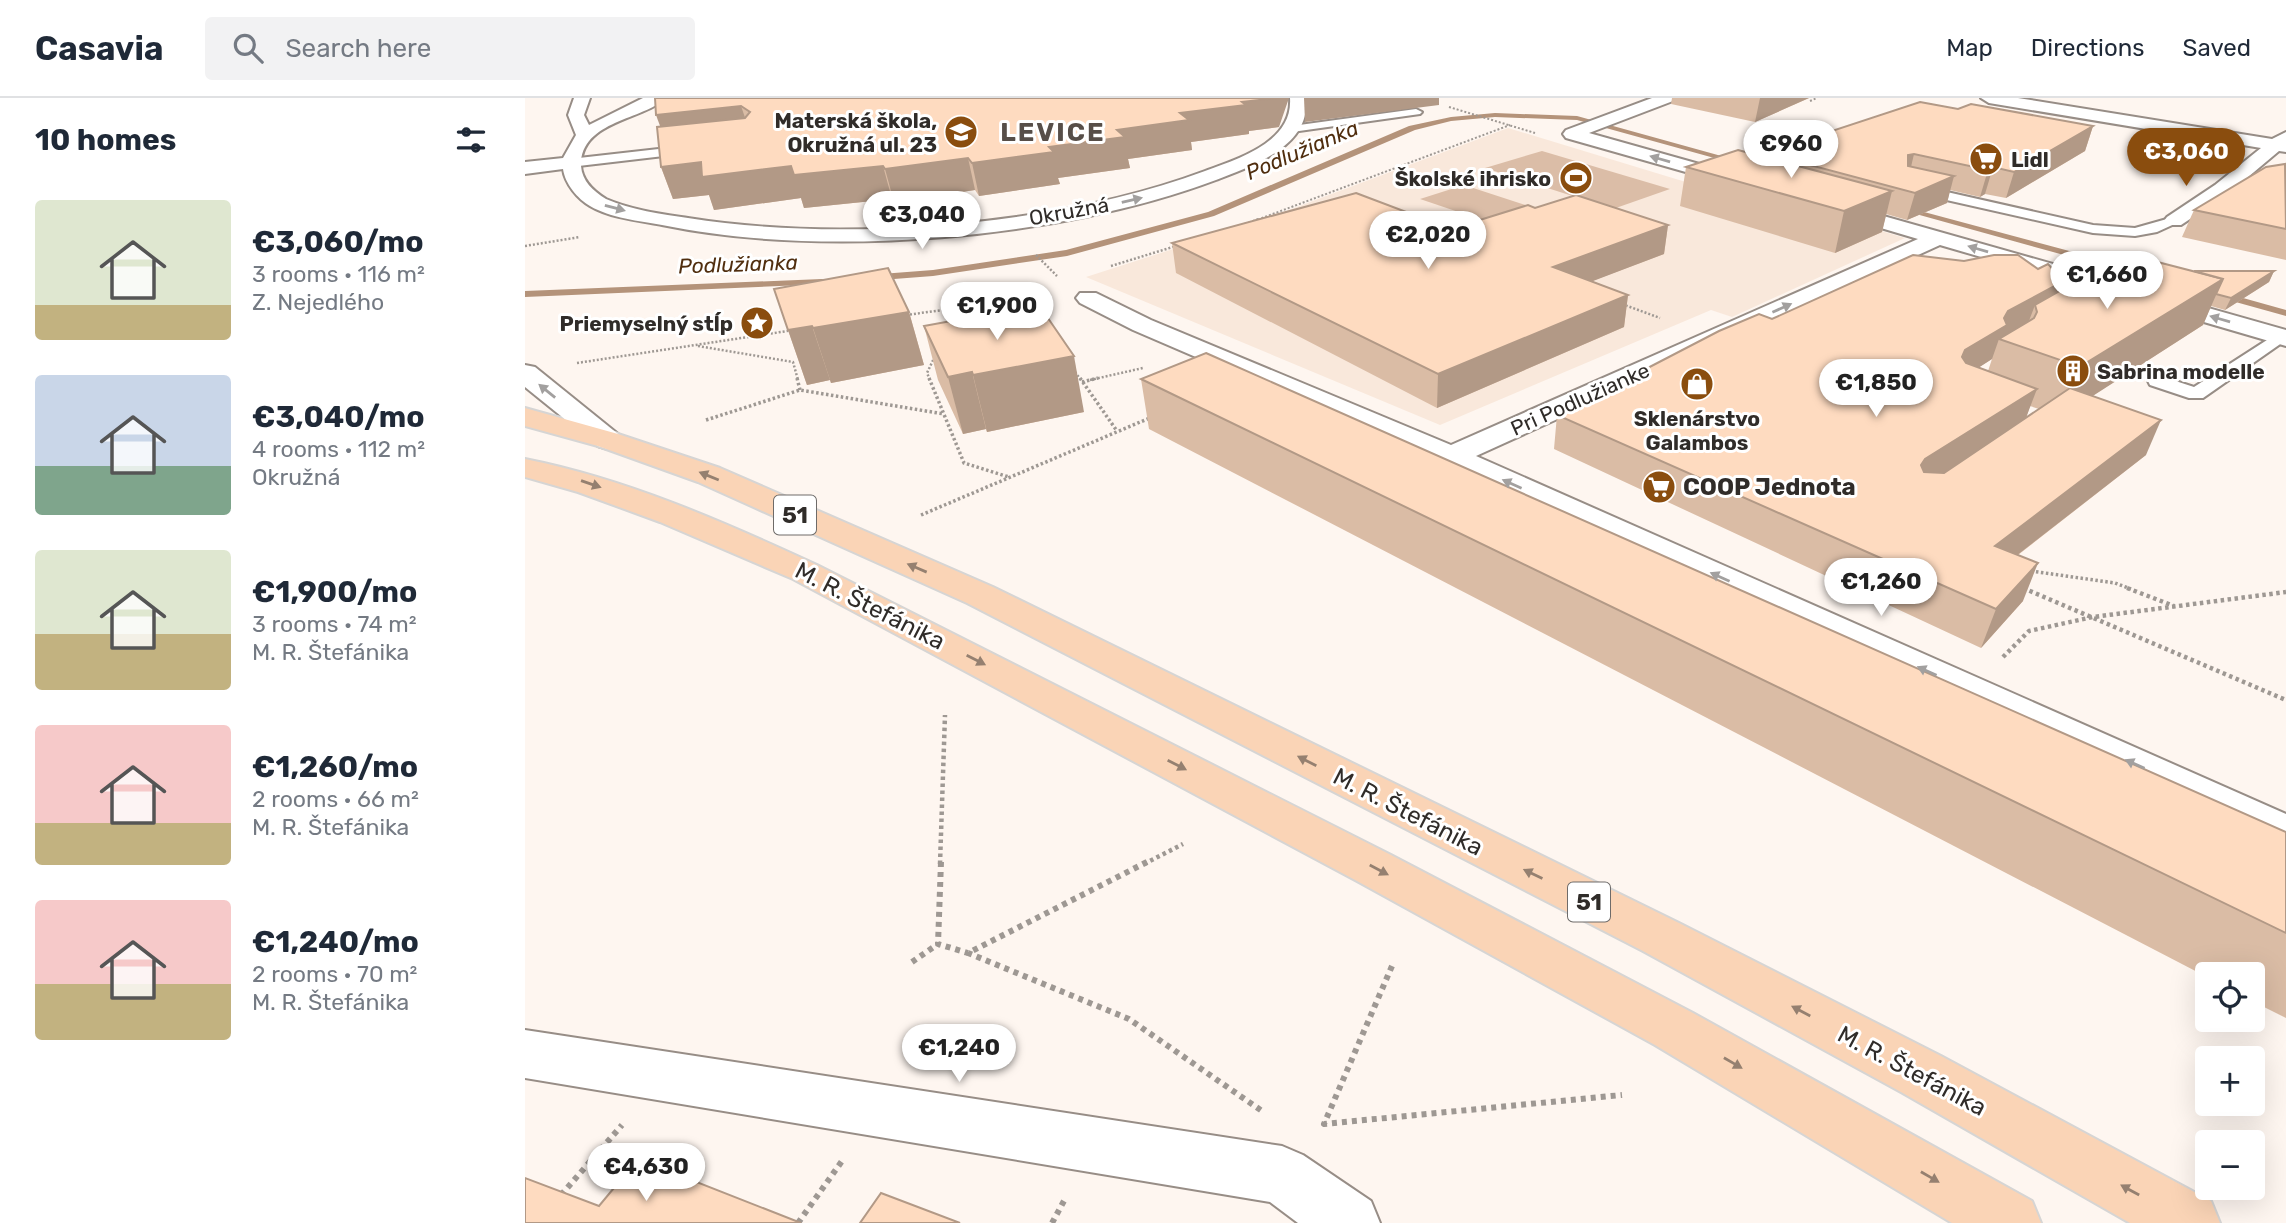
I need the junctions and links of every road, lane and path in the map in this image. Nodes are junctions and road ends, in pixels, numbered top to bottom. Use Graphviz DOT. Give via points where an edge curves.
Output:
graph roads {
  1 [pos="582,98"];
  2 [pos="657,98"];
  3 [pos="1298,98"];
  4 [pos="1667,98"];
  5 [pos="1817,98"];
  6 [pos="1989,98"];
  7 [pos="1810,101"];
  8 [pos="1455,109"];
  9 [pos="1416,111"];
  10 [pos="1510,125"];
  11 [pos="1291,129"];
  12 [pos="1543,135"];
  13 [pos="585,136"];
  14 [pos="2282,143"];
  15 [pos="707,147"];
  16 [pos="570,163"];
  17 [pos="525,168"];
  18 [pos="1755,186"];
  19 [pos="1907,187"];
  20 [pos="1821,204"];
  21 [pos="2173,221"];
  22 [pos="1234,227"];
  23 [pos="1938,238"];
  24 [pos="1182,244"];
  25 [pos="1103,269"];
  26 [pos="1055,295"];
  27 [pos="1088,298"];
  28 [pos="1612,300"];
  29 [pos="905,316"];
  30 [pos="1664,320"];
  31 [pos="796,330"];
  32 [pos="2283,337"];
  33 [pos="693,345"];
  34 [pos="938,350"];
  35 [pos="577,363"];
  36 [pos="1070,364"];
  37 [pos="525,373"];
  38 [pos="2157,381"];
  39 [pos="800,390"];
  40 [pos="944,414"];
  41 [pos="1152,416"];
  42 [pos="525,417"];
  43 [pos="706,420"];
  44 [pos="1117,431"];
  45 [pos="608,440"];
  46 [pos="1451,456"];
  47 [pos="525,468"];
  48 [pos="1010,477"];
  49 [pos="921,515"];
  50 [pos="2025,570"];
  51 [pos="2020,587"];
  52 [pos="2286,592"];
  53 [pos="2175,607"];
  54 [pos="2093,617"];
  55 [pos="2003,658"];
  56 [pos="2286,700"];
  57 [pos="945,715"];
  58 [pos="2286,833"];
  59 [pos="1183,844"];
  60 [pos="939,944"];
  61 [pos="968,953"];
  62 [pos="912,962"];
  63 [pos="1392,966"];
  64 [pos="525,1054"];
  65 [pos="1622,1096"];
  66 [pos="1270,1116"];
  67 [pos="627,1120"];
  68 [pos="846,1155"];
  69 [pos="553,1204"];
  70 [pos="798,1223"];
  71 [pos="1349,1223"];
  72 [pos="2010,1223"];
  73 [pos="2189,1223"];
  1 -- 13 [label="street" via="576,115"];
  2 -- 13 [label="street"];
  3 -- 11 [label="street" via="1300,112"];
  18 -- 4 [label="street, one-way" via="1572,134"];
  5 -- 7 [label="path"];
  6 -- 14 [label="street"];
  8 -- 10 [label="path"];
  9 -- 11 [label="lane"];
  10 -- 12 [label="path"];
  10 -- 22 [label="path"];
  16 -- 11 [label="street, Okružná, one-way" via="574,182 599,203 658,219 747,231 914,232 1133,200 1259,156"];
  13 -- 16 [label="street"];
  14 -- 21 [label="street"];
  15 -- 16 [label="lane"];
  16 -- 17 [label="street"];
  19 -- 21 [label="lane" via="2093,229 2135,232"];
  20 -- 23 [label="street"];
  32 -- 23 [label="street, one-way" via="2101,293"];
  46 -- 23 [label="street, Pri Podlužianke, one-way"];
  24 -- 25 [label="path"];
  26 -- 29 [label="path"];
  27 -- 46 [label="street"];
  28 -- 30 [label="path"];
  31 -- 33 [label="path"];
  32 -- 38 [label="lane" via="2196,394"];
  33 -- 35 [label="path"];
  33 -- 39 [label="path" via="793,362"];
  34 -- 40 [label="path" via="927,373"];
  36 -- 44 [label="path"];
  45 -- 37 [label="street, M. R. Štefánika, one-way"];
  39 -- 40 [label="path"];
  39 -- 43 [label="path"];
  40 -- 48 [label="path" via="964,463"];
  41 -- 44 [label="path"];
  42 -- 45 [label="main road, M. R. Štefánika / 51"];
  44 -- 48 [label="path"];
  73 -- 45 [label="main road, M. R. Štefánika / 51, one-way" via="1661,937 992,602 709,475"];
  58 -- 46 [label="street, one-way"];
  47 -- 72 [label="main road, M. R. Štefánika / 51, one-way" via="621,495 727,535 805,572 1374,867 1674,1029"];
  48 -- 49 [label="path"];
  50 -- 53 [label="path" via="2115,583"];
  51 -- 54 [label="path"];
  52 -- 53 [label="path"];
  53 -- 54 [label="path"];
  54 -- 55 [label="path" via="2029,631"];
  54 -- 56 [label="path"];
  57 -- 60 [label="path"];
  59 -- 61 [label="path"];
  60 -- 61 [label="path"];
  60 -- 62 [label="path"];
  61 -- 66 [label="path" via="1129,1019"];
  63 -- 65 [label="path" via="1324,1124"];
  64 -- 71 [label="street" via="1282,1175"];
  67 -- 69 [label="path"];
  68 -- 70 [label="path"];
}
